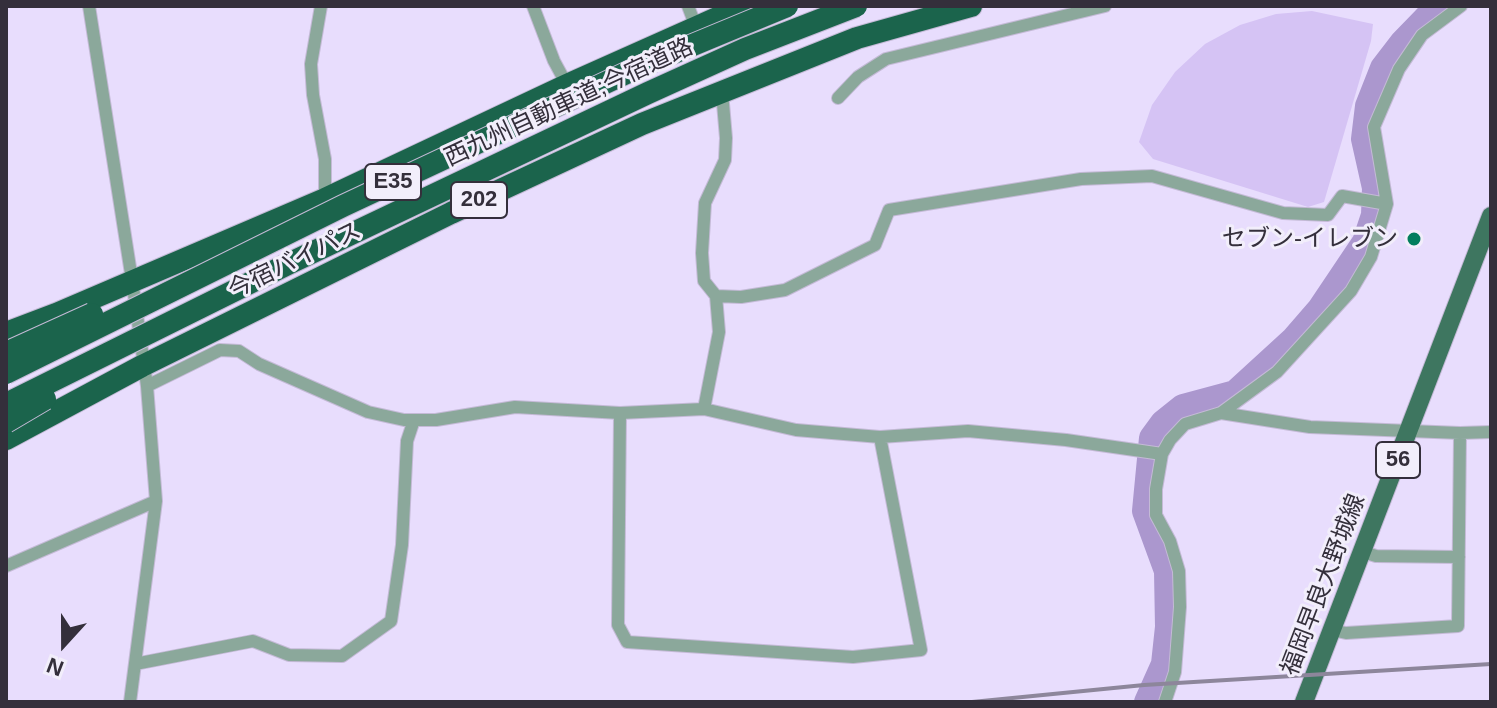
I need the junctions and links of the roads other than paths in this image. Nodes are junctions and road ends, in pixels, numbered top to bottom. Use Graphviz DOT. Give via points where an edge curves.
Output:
graph roads {
  1 [pos="89,6"];
  2 [pos="321,6"];
  3 [pos="533,6"];
  4 [pos="744,6"];
  5 [pos="787,6"];
  6 [pos="856,6"];
  7 [pos="971,6"];
  8 [pos="1105,6"];
  9 [pos="1461,6"];
  10 [pos="692,16"];
  11 [pos="567,85"];
  12 [pos="722,92"];
  13 [pos="838,98"];
  14 [pos="334,202"];
  15 [pos="1387,204"];
  16 [pos="1491,216"];
  17 [pos="132,280"];
  18 [pos="716,296"];
  19 [pos="6,333"];
  20 [pos="151,333"];
  21 [pos="6,353"];
  22 [pos="6,373"];
  23 [pos="144,376"];
  24 [pos="6,404"];
  25 [pos="704,409"];
  26 [pos="620,413"];
  27 [pos="1221,413"];
  28 [pos="414,420"];
  29 [pos="6,422"];
  30 [pos="1409,431"];
  31 [pos="1491,432"];
  32 [pos="1460,433"];
  33 [pos="880,437"];
  34 [pos="6,439"];
  35 [pos="1162,454"];
  36 [pos="156,501"];
  37 [pos="1363,552"];
  38 [pos="1459,557"];
  39 [pos="6,566"];
  40 [pos="1332,630"];
  41 [pos="135,664"];
  42 [pos="130,702"];
  43 [pos="1165,702"];
  44 [pos="1304,702"];
  1 -- 17 [label="street"];
  2 -- 14 [label="street" via="311,64 313,95"];
  3 -- 11 [label="street"];
  4 -- 10 [label="highway, 今宿バイパス"];
  5 -- 14 [label="highway, 西九州自動車道;今宿道路 / E35, bridge"];
  6 -- 20 [label="highway, 西九州自動車道;今宿道路 / E35, bridge" via="648,93"];
  7 -- 12 [label="highway, 今宿バイパス / 202" via="857,38"];
  8 -- 13 [label="street" via="886,59"];
  9 -- 15 [label="street" via="1422,35 1399,69 1374,127"];
  10 -- 11 [label="highway, 今宿バイパス"];
  11 -- 14 [label="highway, 今宿バイパス"];
  12 -- 18 [label="street" via="725,160 705,203 702,253 704,281"];
  12 -- 23 [label="highway, 今宿バイパス / 202" via="451,213"];
  14 -- 17 [label="highway, 今宿バイパス"];
  14 -- 21 [label="highway, bridge"];
  14 -- 22 [label="highway, 西九州自動車道;今宿道路 / E35, bridge"];
  15 -- 18 [label="street" via="1342,196 1328,215 1283,213 1152,176 1081,179 889,210 875,245 785,290"];
  15 -- 27 [label="street" via="1371,257 1351,291 1277,372"];
  16 -- 30 [label="main road, 福岡早良大野城線 / 56"];
  17 -- 19 [label="highway, 今宿バイパス"];
  17 -- 23 [label="street"];
  18 -- 25 [label="street" via="719,332"];
  20 -- 24 [label="highway, 西九州自動車道;今宿道路 / E35, bridge"];
  20 -- 29 [label="highway, bridge"];
  23 -- 28 [label="street" via="220,350 239,351 368,412"];
  23 -- 34 [label="highway, 今宿バイパス / 202"];
  23 -- 36 [label="street"];
  25 -- 26 [label="street"];
  25 -- 33 [label="street" via="796,430"];
  26 -- 28 [label="street" via="515,407"];
  26 -- 33 [label="street" via="618,625 627,642 853,657 921,650"];
  27 -- 30 [label="street" via="1310,427"];
  27 -- 35 [label="street" via="1185,424"];
  28 -- 41 [label="street" via="407,441 402,545 391,621 342,656 289,655 253,641"];
  30 -- 32 [label="street"];
  30 -- 37 [label="main road, 福岡早良大野城線 / 56"];
  31 -- 32 [label="street"];
  32 -- 38 [label="street"];
  33 -- 35 [label="street" via="968,431"];
  35 -- 43 [label="street" via="1156,515 1179,571 1180,607 1175,672"];
  36 -- 39 [label="street"];
  36 -- 41 [label="street"];
  37 -- 38 [label="street"];
  37 -- 40 [label="main road, 福岡早良大野城線 / 56"];
  38 -- 40 [label="street" via="1458,626"];
  40 -- 44 [label="main road, 福岡早良大野城線 / 56"];
  41 -- 42 [label="street"];
}
